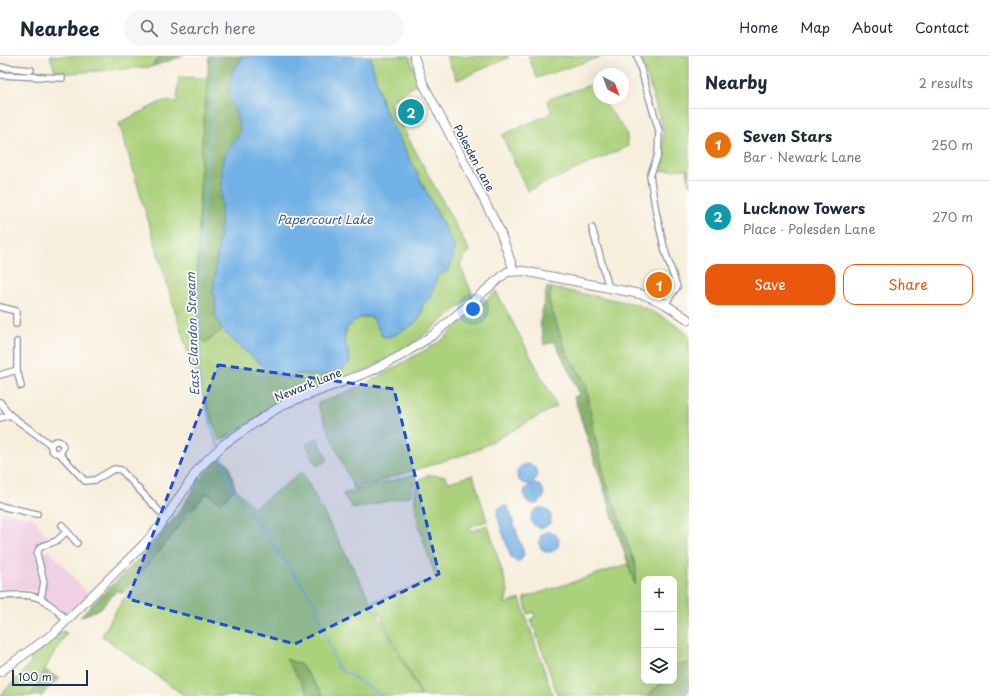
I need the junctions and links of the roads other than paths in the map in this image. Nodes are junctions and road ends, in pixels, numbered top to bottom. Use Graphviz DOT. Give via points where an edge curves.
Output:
graph roads {
  1 [pos="414,56"];
  2 [pos="637,56"];
  3 [pos="0,67"];
  4 [pos="31,70"];
  5 [pos="0,75"];
  6 [pos="62,78"];
  7 [pos="592,228"];
  8 [pos="514,271"];
  9 [pos="609,288"];
  10 [pos="665,304"];
  11 [pos="0,307"];
  12 [pos="689,320"];
  13 [pos="16,324"];
  14 [pos="17,342"];
  15 [pos="17,370"];
  16 [pos="0,374"];
  17 [pos="21,386"];
  18 [pos="0,402"];
  19 [pos="10,415"];
  20 [pos="0,418"];
  21 [pos="51,445"];
  22 [pos="59,453"];
  23 [pos="0,506"];
  24 [pos="36,514"];
  25 [pos="166,516"];
  26 [pos="62,525"];
  27 [pos="66,532"];
  28 [pos="50,536"];
  29 [pos="54,542"];
  30 [pos="77,543"];
  31 [pos="0,596"];
  32 [pos="41,598"];
  33 [pos="67,620"];
  34 [pos="0,672"];
  1 -- 8 [label="main road, Polesden Lane" via="423,83 500,232"];
  2 -- 10 [label="street" via="659,131 658,155 650,176 665,251 677,287"];
  3 -- 4 [label="street"];
  5 -- 6 [label="street"];
  7 -- 9 [label="street"];
  8 -- 9 [label="main road"];
  8 -- 25 [label="main road, Newark Lane" via="500,277 433,335 402,355 364,374 287,403 224,444 194,473"];
  9 -- 10 [label="main road" via="641,294"];
  10 -- 12 [label="main road"];
  11 -- 13 [label="street" via="16,311"];
  14 -- 15 [label="street"];
  15 -- 16 [label="street"];
  15 -- 17 [label="street"];
  18 -- 19 [label="street"];
  19 -- 20 [label="street"];
  19 -- 21 [label="street"];
  21 -- 22 [label="street" via="53,452"];
  21 -- 22 [label="street" via="55,441 62,443 63,450"];
  22 -- 25 [label="street" via="85,481 95,480 114,469 121,470"];
  23 -- 24 [label="street"];
  25 -- 33 [label="main road, Newark Lane" via="143,545"];
  26 -- 27 [label="street"];
  27 -- 29 [label="street"];
  27 -- 30 [label="street"];
  28 -- 29 [label="street"];
  29 -- 32 [label="street" via="43,545 37,554 44,582"];
  31 -- 32 [label="street" via="23,594"];
  32 -- 33 [label="street"];
  33 -- 34 [label="main road, Newark Lane" via="54,633"];
}
